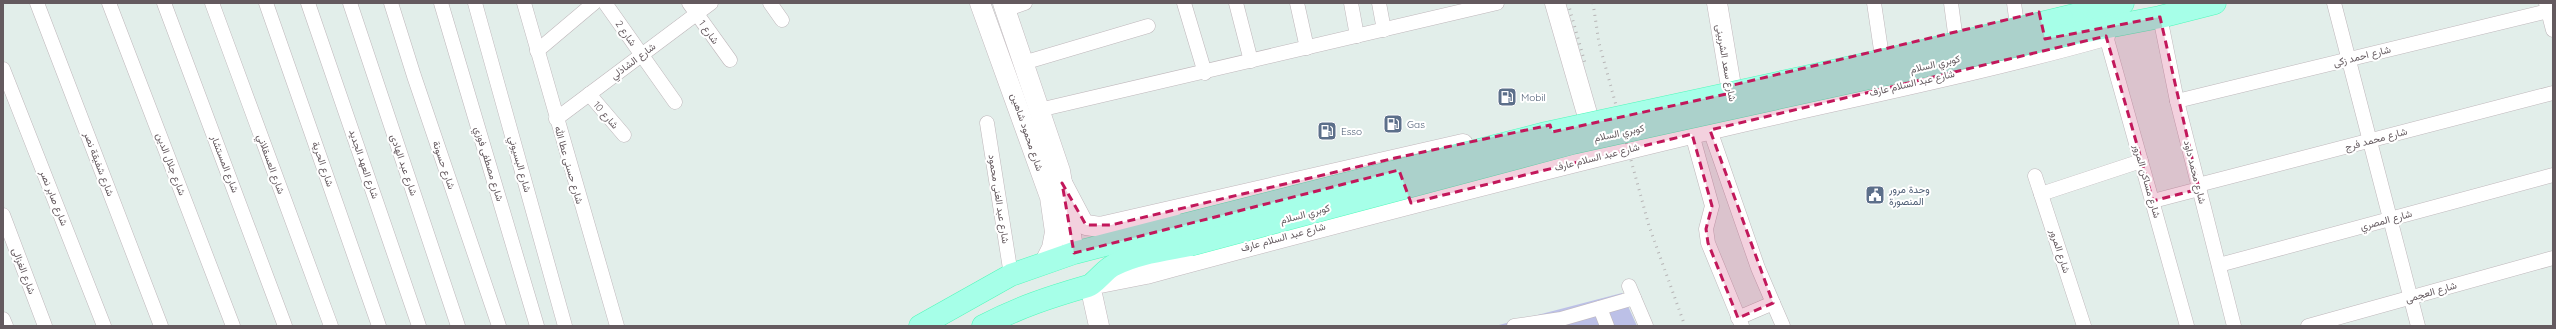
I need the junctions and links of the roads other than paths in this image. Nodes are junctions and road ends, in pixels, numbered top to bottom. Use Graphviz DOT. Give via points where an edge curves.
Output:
graph roads {
  1 [pos="37,3"];
  2 [pos="109,3"];
  3 [pos="164,3"];
  4 [pos="212,3"];
  5 [pos="266,3"];
  6 [pos="308,3"];
  7 [pos="350,3"];
  8 [pos="391,3"];
  9 [pos="441,3"];
  10 [pos="475,3"];
  11 [pos="524,3"];
  12 [pos="594,3"];
  13 [pos="605,3"];
  14 [pos="711,3"];
  15 [pos="770,3"];
  16 [pos="980,3"];
  17 [pos="1025,3"];
  18 [pos="1184,3"];
  19 [pos="1236,3"];
  20 [pos="1297,3"];
  21 [pos="1351,3"];
  22 [pos="1379,3"];
  23 [pos="1495,3"];
  24 [pos="1555,3"];
  25 [pos="1717,3"];
  26 [pos="1874,3"];
  27 [pos="1951,3"];
  28 [pos="2079,3"];
  29 [pos="2123,3"];
  30 [pos="2215,3"];
  31 [pos="2334,3"];
  32 [pos="1004,6"];
  33 [pos="2547,7"];
  34 [pos="693,8"];
  35 [pos="1442,10"];
  36 [pos="2015,10"];
  37 [pos="2039,12"];
  38 [pos="2160,17"];
  39 [pos="782,20"];
  40 [pos="1148,26"];
  41 [pos="2064,26"];
  42 [pos="1384,30"];
  43 [pos="2553,30"];
  44 [pos="1955,32"];
  45 [pos="1357,36"];
  46 [pos="2106,36"];
  47 [pos="1307,48"];
  48 [pos="1881,50"];
  49 [pos="537,51"];
  50 [pos="2048,52"];
  51 [pos="641,55"];
  52 [pos="2348,59"];
  53 [pos="730,60"];
  54 [pos="1251,61"];
  55 [pos="1023,63"];
  56 [pos="3,70"];
  57 [pos="1205,73"];
  58 [pos="1730,86"];
  59 [pos="2553,93"];
  60 [pos="589,94"];
  61 [pos="2177,101"];
  62 [pos="675,102"];
  63 [pos="1039,110"];
  64 [pos="1588,117"];
  65 [pos="556,119"];
  66 [pos="987,122"];
  67 [pos="1738,123"];
  68 [pos="1550,126"];
  69 [pos="1701,132"];
  70 [pos="624,135"];
  71 [pos="2369,141"];
  72 [pos="1395,158"];
  73 [pos="2141,161"];
  74 [pos="1561,166"];
  75 [pos="2553,175"];
  76 [pos="2035,176"];
  77 [pos="1062,183"];
  78 [pos="2199,187"];
  79 [pos="2041,194"];
  80 [pos="2153,202"];
  81 [pos="1411,203"];
  82 [pos="3,215"];
  83 [pos="2390,219"];
  84 [pos="1187,235"];
  85 [pos="1074,254"];
  86 [pos="2553,258"];
  87 [pos="1044,262"];
  88 [pos="2218,265"];
  89 [pos="1011,275"];
  90 [pos="1090,285"];
  91 [pos="2410,298"];
  92 [pos="1773,303"];
  93 [pos="1600,308"];
  94 [pos="3,319"];
  95 [pos="1740,322"];
  96 [pos="986,325"];
  97 [pos="6,326"];
  98 [pos="45,326"];
  99 [pos="104,326"];
  100 [pos="161,326"];
  101 [pos="232,326"];
  102 [pos="285,326"];
  103 [pos="330,326"];
  104 [pos="380,326"];
  105 [pos="420,326"];
  106 [pos="458,326"];
  107 [pos="499,326"];
  108 [pos="537,326"];
  109 [pos="565,326"];
  110 [pos="617,326"];
  111 [pos="920,326"];
  112 [pos="1100,326"];
  113 [pos="1514,326"];
  114 [pos="1607,326"];
  115 [pos="1646,326"];
  116 [pos="1783,326"];
  117 [pos="2084,326"];
  118 [pos="2187,326"];
  119 [pos="2234,326"];
  120 [pos="2308,326"];
  121 [pos="2418,326"];
  1 -- 100 [label="street, شارع شفيقة نصر"];
  2 -- 101 [label="street, شارع جلال الدين"];
  3 -- 102 [label="street, شارع المستشار"];
  4 -- 103 [label="street, شارع العسقلاني"];
  5 -- 104 [label="street, شارع الحرية"];
  6 -- 105 [label="street, شارع العهد الجديد"];
  7 -- 106 [label="street, شارع عبد الهادى"];
  8 -- 107 [label="street, شارع حسونة"];
  9 -- 108 [label="street, شارع مصطفى فوزي"];
  10 -- 109 [label="street, شارع البسيوني"];
  11 -- 49 [label="street, شارع حسنى عطا الله"];
  12 -- 49 [label="street"];
  13 -- 51 [label="street, شارع 2"];
  14 -- 34 [label="street, شارع الشاذلي"];
  15 -- 39 [label="street"];
  16 -- 87 [label="main road, شارع محمود شاهين" via="1050,197 1055,232 1052,248"];
  17 -- 32 [label="street"];
  18 -- 57 [label="street"];
  19 -- 54 [label="street"];
  20 -- 47 [label="street"];
  21 -- 45 [label="street"];
  22 -- 42 [label="street"];
  23 -- 35 [label="street"];
  24 -- 64 [label="main road"];
  25 -- 58 [label="main road, شارع سعد الشربينى"];
  26 -- 48 [label="street"];
  27 -- 44 [label="street"];
  28 -- 37 [label="main road"];
  29 -- 41 [label="main road, كوبري السلام"];
  30 -- 38 [label="main road, شارع عبد السلام عارف"];
  31 -- 52 [label="street"];
  32 -- 55 [label="main road, شارع محمود شاهين"];
  33 -- 43 [label="street"];
  33 -- 52 [label="street, شارع احمد زكى"];
  34 -- 51 [label="street, شارع الشاذلي"];
  34 -- 53 [label="street, شارع 1"];
  35 -- 42 [label="street"];
  36 -- 37 [label="main road"];
  36 -- 44 [label="main road"];
  37 -- 50 [label="main road"];
  38 -- 41 [label="main road, كوبري السلام"];
  38 -- 46 [label="main road, شارع عبد السلام عارف"];
  38 -- 61 [label="street, شارع محمد داود"];
  40 -- 55 [label="street"];
  41 -- 84 [label="main road, كوبري السلام, bridge"];
  42 -- 45 [label="street"];
  44 -- 48 [label="main road"];
  45 -- 47 [label="street"];
  46 -- 50 [label="main road, شارع عبد السلام عارف"];
  46 -- 73 [label="street, شارع مساكن المرور"];
  47 -- 54 [label="street"];
  48 -- 58 [label="main road"];
  49 -- 65 [label="street, شارع حسنى عطا الله"];
  50 -- 67 [label="main road, شارع عبد السلام عارف"];
  51 -- 60 [label="street, شارع الشاذلي"];
  51 -- 62 [label="street, شارع 2"];
  52 -- 61 [label="street, شارع احمد زكى"];
  52 -- 71 [label="street"];
  54 -- 57 [label="street"];
  55 -- 63 [label="main road, شارع محمود شاهين"];
  56 -- 99 [label="street, شارع صابر نصر"];
  57 -- 63 [label="street"];
  58 -- 64 [label="main road"];
  58 -- 67 [label="main road, شارع سعد الشربينى"];
  59 -- 71 [label="street, شارع محمد فرج"];
  60 -- 65 [label="street, شارع الشاذلي"];
  60 -- 70 [label="street, شارع 10"];
  61 -- 78 [label="street, شارع محمد داود"];
  63 -- 77 [label="main road, شارع محمود شاهين"];
  64 -- 68 [label="main road"];
  65 -- 110 [label="street, شارع حسنى عطا الله"];
  66 -- 89 [label="street, شارع عبد الغنى محمود"];
  67 -- 69 [label="main road, شارع عبد السلام عارف"];
  68 -- 72 [label="main road"];
  68 -- 74 [label="main road"];
  69 -- 74 [label="main road, شارع عبد السلام عارف"];
  69 -- 92 [label="street"];
  69 -- 95 [label="street" via="1712,206 1706,229 1708,243"];
  71 -- 78 [label="street, شارع محمد فرج"];
  71 -- 83 [label="street"];
  72 -- 77 [label="main road" via="1100,227 1086,225 1082,221"];
  72 -- 81 [label="main road"];
  73 -- 79 [label="street"];
  73 -- 80 [label="street, شارع مساكن المرور"];
  74 -- 81 [label="main road, شارع عبد السلام عارف"];
  75 -- 83 [label="street, شارع المصري"];
  76 -- 79 [label="street, شارع المرور"];
  77 -- 85 [label="main road, شارع محمود شاهين"];
  78 -- 80 [label="street, شارع محمد فرج"];
  78 -- 88 [label="street, شارع محمد داود"];
  79 -- 117 [label="street, شارع المرور"];
  80 -- 118 [label="street, شارع مساكن المرور"];
  81 -- 90 [label="main road, شارع عبد السلام عارف" via="1146,274"];
  82 -- 98 [label="street, شارع الغزالى"];
  83 -- 88 [label="street, شارع المصري"];
  83 -- 91 [label="street"];
  84 -- 85 [label="main road, كوبري السلام"];
  84 -- 90 [label="main road, كوبري السلام" via="1124,260 1100,274"];
  85 -- 87 [label="main road"];
  86 -- 91 [label="street, شارع العجمى"];
  87 -- 89 [label="main road"];
  88 -- 119 [label="street, شارع محمد داود"];
  89 -- 111 [label="main road"];
  90 -- 96 [label="main road, شارع عبد السلام عارف" via="1020,307"];
  90 -- 112 [label="main road"];
  91 -- 120 [label="street, شارع العجمى"];
  91 -- 121 [label="street"];
  92 -- 95 [label="street"];
  92 -- 116 [label="street"];
  93 -- 113 [label="street" via="1561,319"];
  93 -- 114 [label="street"];
  93 -- 115 [label="street" via="1631,292"];
  94 -- 97 [label="street"];
}
